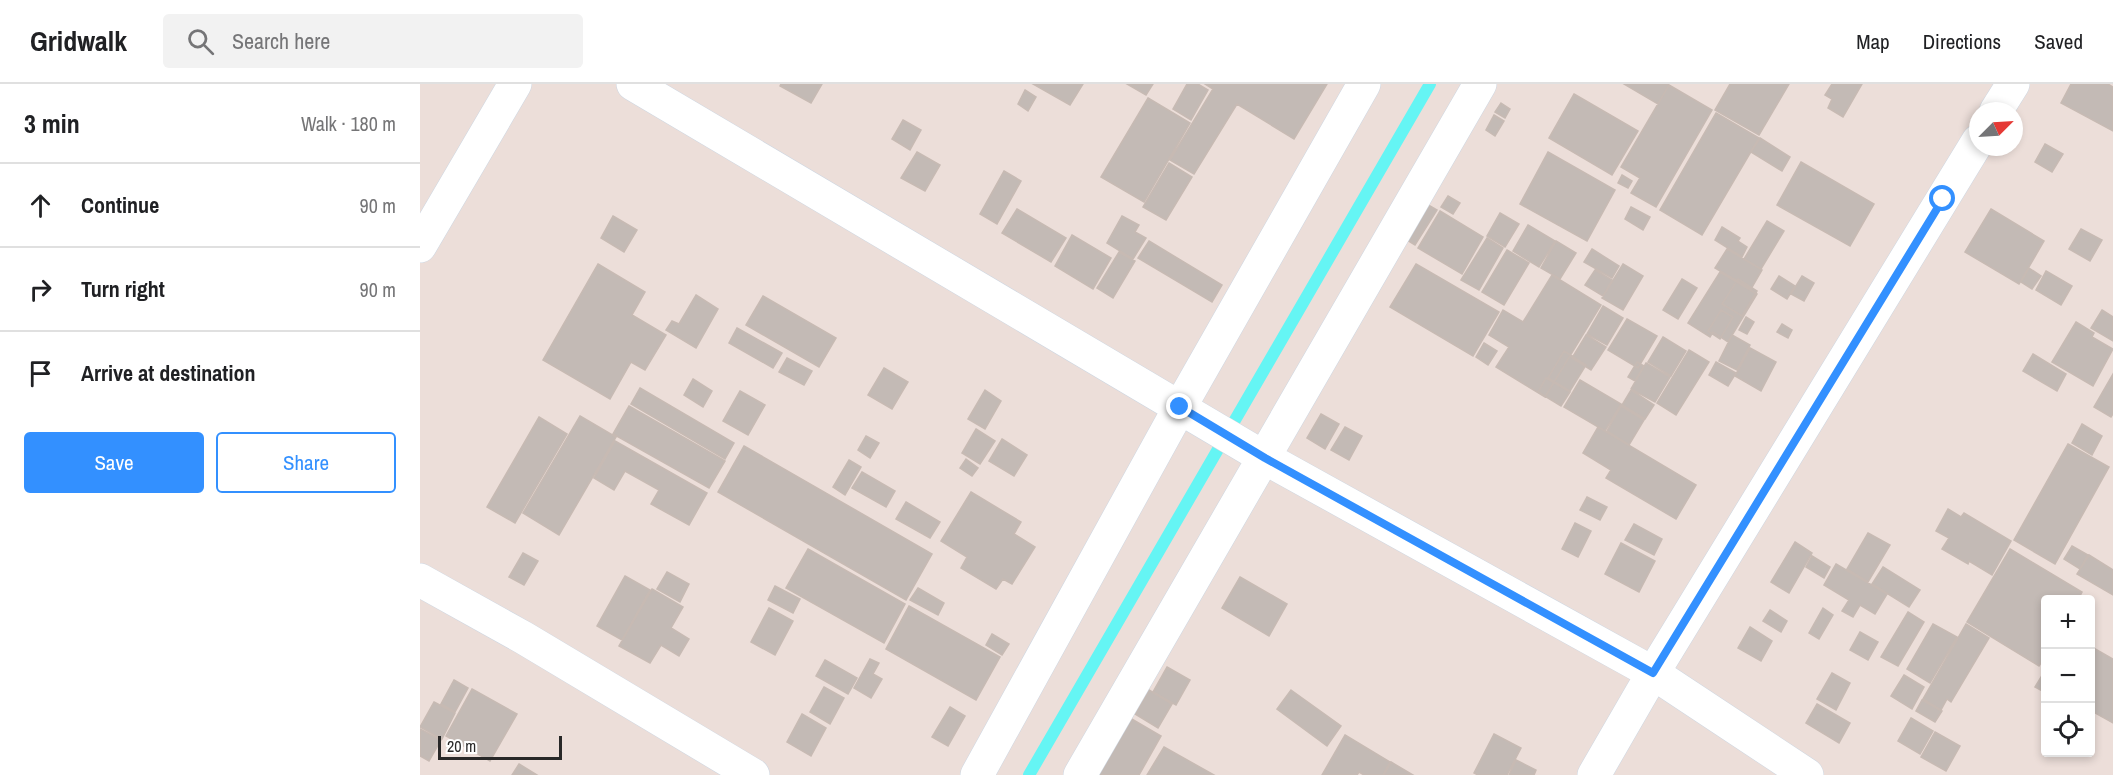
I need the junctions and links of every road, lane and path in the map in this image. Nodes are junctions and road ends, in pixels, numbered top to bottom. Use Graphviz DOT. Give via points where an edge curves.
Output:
graph roads {
  1 [pos="515,84"];
  2 [pos="633,84"];
  3 [pos="1364,84"];
  4 [pos="1480,84"];
  5 [pos="2013,84"];
  6 [pos="2002,102"];
  7 [pos="1969,156"];
  8 [pos="420,246"];
  9 [pos="1191,413"];
  10 [pos="1256,452"];
  11 [pos="420,580"];
  12 [pos="1653,673"];
  13 [pos="753,775"];
  14 [pos="977,775"];
  15 [pos="1080,775"];
  16 [pos="1594,775"];
  17 [pos="1807,775"];
  1 -- 8 [label="street"];
  2 -- 9 [label="street"];
  3 -- 9 [label="street"];
  4 -- 10 [label="street"];
  5 -- 6 [label="street"];
  7 -- 12 [label="street"];
  9 -- 10 [label="street"];
  9 -- 14 [label="street"];
  10 -- 12 [label="street"];
  10 -- 15 [label="street"];
  11 -- 13 [label="street"];
  12 -- 16 [label="street"];
  12 -- 17 [label="street"];
}
